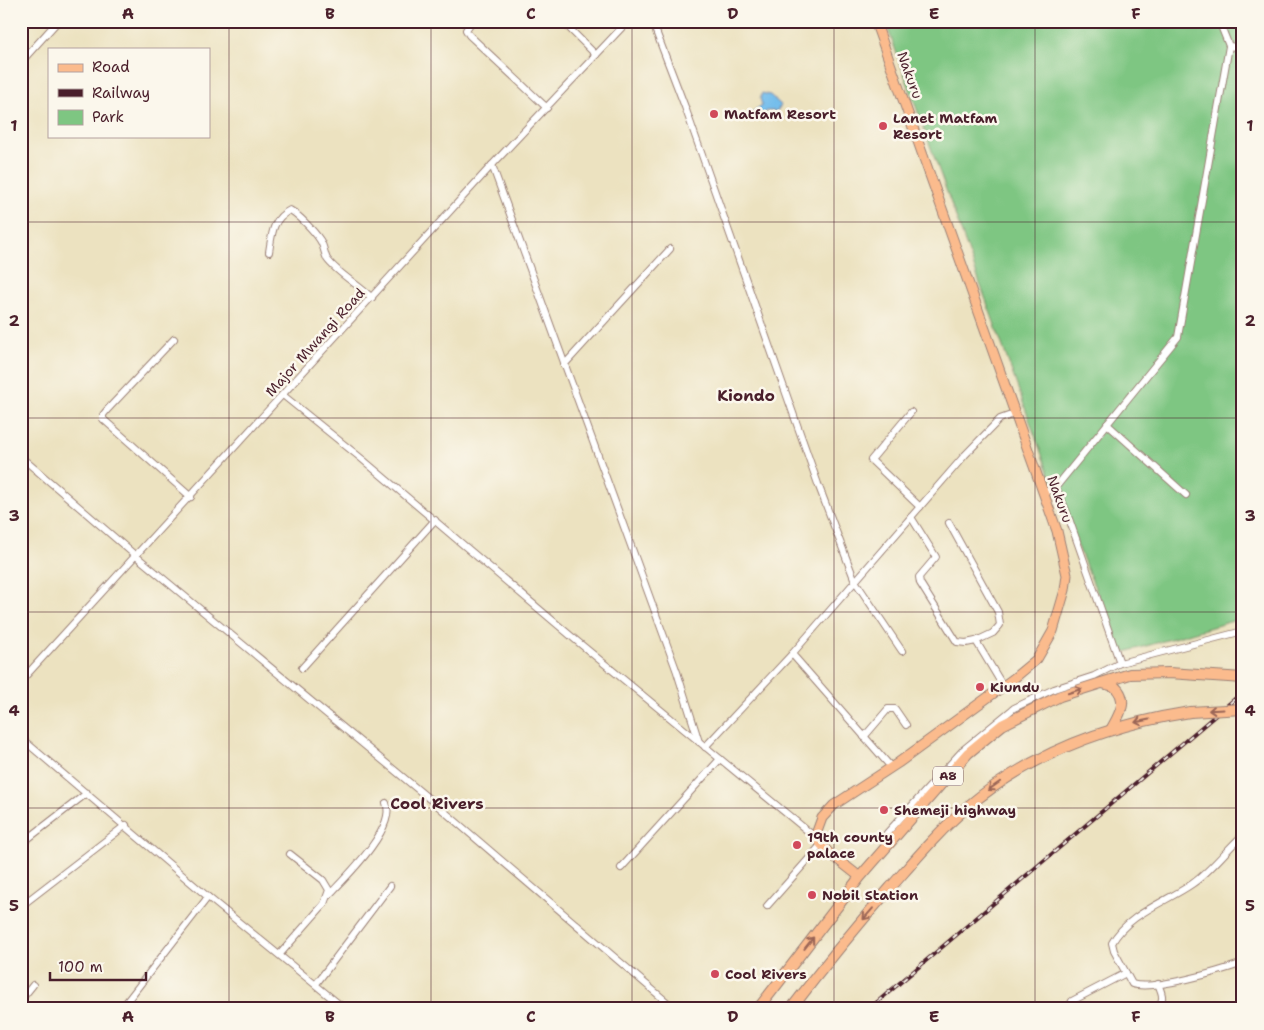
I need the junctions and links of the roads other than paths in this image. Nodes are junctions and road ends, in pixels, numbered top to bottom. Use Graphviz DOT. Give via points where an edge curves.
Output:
graph roads {
  1 [pos="58,21"];
  2 [pos="472,21"];
  3 [pos="562,21"];
  4 [pos="628,21"];
  5 [pos="652,21"];
  6 [pos="876,21"];
  7 [pos="1219,21"];
  8 [pos="1229,46"];
  9 [pos="1243,48"];
  10 [pos="596,55"];
  11 [pos="21,62"];
  12 [pos="547,108"];
  13 [pos="492,165"];
  14 [pos="670,249"];
  15 [pos="269,252"];
  16 [pos="372,298"];
  17 [pos="174,339"];
  18 [pos="564,366"];
  19 [pos="284,396"];
  20 [pos="911,412"];
  21 [pos="1014,414"];
  22 [pos="1107,424"];
  23 [pos="21,457"];
  24 [pos="1056,487"];
  25 [pos="1043,493"];
  26 [pos="1186,495"];
  27 [pos="190,497"];
  28 [pos="920,507"];
  29 [pos="911,517"];
  30 [pos="435,520"];
  31 [pos="949,523"];
  32 [pos="136,556"];
  33 [pos="856,581"];
  34 [pos="1243,631"];
  35 [pos="976,641"];
  36 [pos="902,651"];
  37 [pos="792,654"];
  38 [pos="1120,663"];
  39 [pos="302,668"];
  40 [pos="1243,678"];
  41 [pos="21,681"];
  42 [pos="1101,683"];
  43 [pos="1003,686"];
  44 [pos="1243,709"];
  45 [pos="906,725"];
  46 [pos="1111,730"];
  47 [pos="864,737"];
  48 [pos="21,738"];
  49 [pos="699,742"];
  50 [pos="705,747"];
  51 [pos="720,759"];
  52 [pos="890,767"];
  53 [pos="87,793"];
  54 [pos="386,803"];
  55 [pos="126,825"];
  56 [pos="887,833"];
  57 [pos="1243,835"];
  58 [pos="815,836"];
  59 [pos="25,840"];
  60 [pos="821,845"];
  61 [pos="290,854"];
  62 [pos="621,868"];
  63 [pos="860,877"];
  64 [pos="390,886"];
  65 [pos="328,896"];
  66 [pos="208,897"];
  67 [pos="21,906"];
  68 [pos="767,906"];
  69 [pos="280,954"];
  70 [pos="1243,963"];
  71 [pos="1126,973"];
  72 [pos="316,984"];
  73 [pos="1158,984"];
  74 [pos="34,985"];
  75 [pos="21,1000"];
  76 [pos="121,1009"];
  77 [pos="345,1009"];
  78 [pos="675,1009"];
  79 [pos="758,1009"];
  80 [pos="791,1009"];
  81 [pos="1068,1009"];
  82 [pos="1155,1009"];
  1 -- 11 [label="street"];
  2 -- 12 [label="street" via="466,30 469,35"];
  3 -- 10 [label="street"];
  4 -- 10 [label="street, Major Mwangi Road"];
  5 -- 33 [label="street" via="818,484"];
  6 -- 21 [label="main road, Nakuru"];
  7 -- 8 [label="street"];
  8 -- 9 [label="street"];
  8 -- 22 [label="street" via="1178,337"];
  10 -- 12 [label="street, Major Mwangi Road"];
  12 -- 13 [label="street, Major Mwangi Road"];
  13 -- 16 [label="street, Major Mwangi Road"];
  13 -- 18 [label="street"];
  14 -- 18 [label="street"];
  15 -- 16 [label="street" via="274,222 290,210 320,240 326,258"];
  16 -- 19 [label="street, Major Mwangi Road"];
  17 -- 27 [label="street" via="102,415"];
  18 -- 49 [label="street" via="687,699"];
  19 -- 27 [label="street, Major Mwangi Road"];
  19 -- 30 [label="street"];
  20 -- 28 [label="street" via="871,460"];
  21 -- 25 [label="main road, Nakuru"];
  21 -- 28 [label="street" via="1000,419"];
  22 -- 24 [label="street"];
  22 -- 26 [label="street"];
  23 -- 32 [label="street"];
  24 -- 25 [label="street"];
  24 -- 38 [label="street"];
  25 -- 43 [label="main road, Nakuru" via="1064,557 1065,590 1046,646 1037,659"];
  27 -- 32 [label="street, Major Mwangi Road"];
  28 -- 29 [label="street"];
  29 -- 33 [label="street"];
  29 -- 35 [label="street" via="936,557 920,577 920,583 957,642"];
  30 -- 39 [label="street"];
  30 -- 49 [label="street"];
  31 -- 35 [label="street" via="998,612 1000,625 993,633"];
  32 -- 41 [label="street, Major Mwangi Road"];
  32 -- 78 [label="street" via="344,727"];
  33 -- 36 [label="street"];
  33 -- 37 [label="street"];
  34 -- 38 [label="street"];
  35 -- 43 [label="street"];
  37 -- 47 [label="street"];
  37 -- 50 [label="street"];
  38 -- 56 [label="street" via="1014,708 964,749"];
  40 -- 42 [label="highway, A8" via="1130,674"];
  42 -- 46 [label="highway" via="1114,686 1122,696 1123,706"];
  63 -- 42 [label="highway, A8, one-way" via="968,753 987,737 1002,725 1042,704"];
  43 -- 52 [label="main road, Nakuru"];
  44 -- 46 [label="highway, A8, one-way, bridge" via="1190,712"];
  45 -- 47 [label="street" via="895,709 888,709"];
  46 -- 80 [label="highway, A8, one-way" via="1044,756 965,809 932,840 850,934"];
  47 -- 52 [label="street"];
  48 -- 53 [label="street"];
  49 -- 50 [label="street"];
  50 -- 51 [label="street"];
  51 -- 58 [label="street"];
  51 -- 62 [label="street"];
  52 -- 58 [label="main road, Nakuru" via="834,805 822,818"];
  53 -- 55 [label="street"];
  53 -- 59 [label="street"];
  54 -- 65 [label="street" via="388,810 378,838"];
  55 -- 66 [label="street"];
  55 -- 67 [label="street"];
  57 -- 71 [label="street" via="1193,884 1118,931 1112,943"];
  58 -- 60 [label="main road"];
  60 -- 63 [label="main road"];
  60 -- 68 [label="street"];
  61 -- 65 [label="street" via="323,880 329,890"];
  79 -- 63 [label="highway, A8, one-way"];
  64 -- 72 [label="street"];
  65 -- 69 [label="street"];
  66 -- 69 [label="street"];
  66 -- 76 [label="street"];
  69 -- 72 [label="street"];
  70 -- 73 [label="street"];
  71 -- 73 [label="street" via="1135,985"];
  71 -- 81 [label="street" via="1072,1002"];
  72 -- 77 [label="street"];
  73 -- 82 [label="street" via="1163,995 1161,1004"];
  74 -- 75 [label="street"];
}
